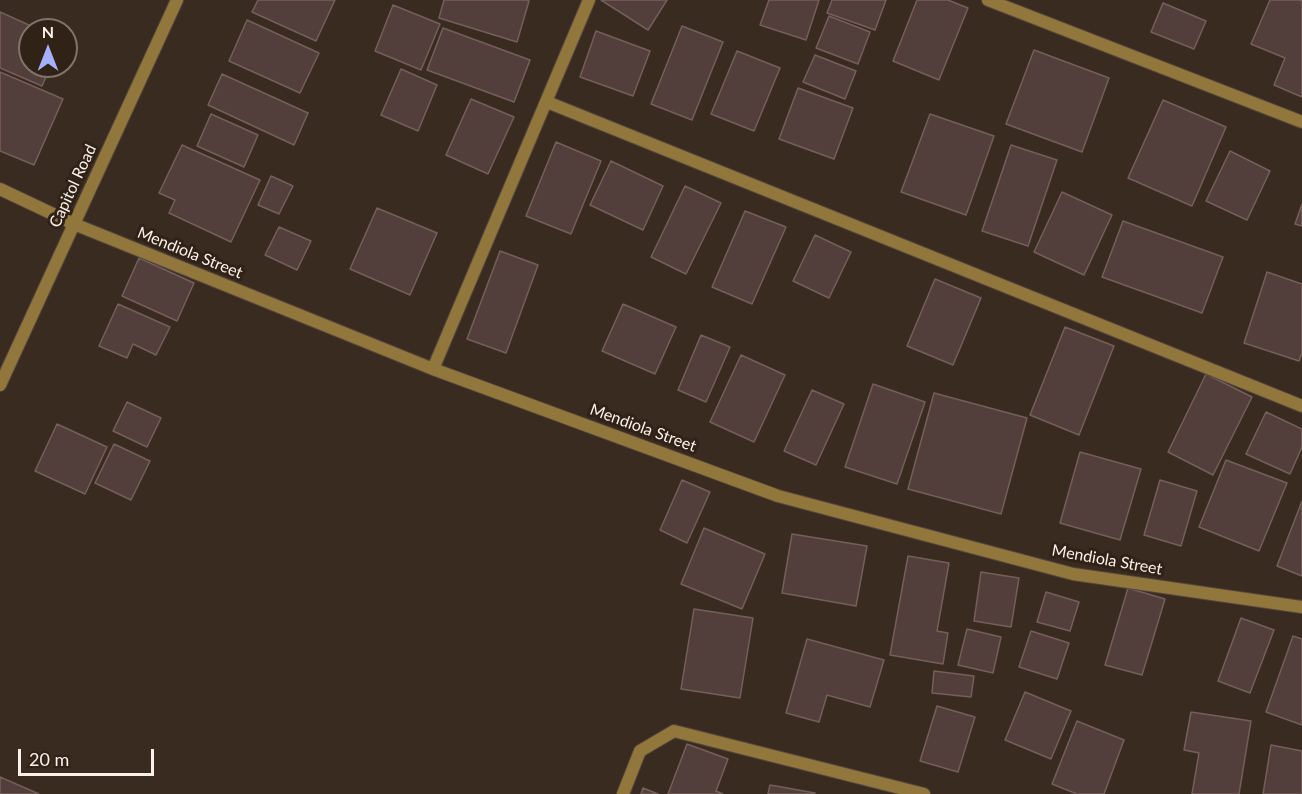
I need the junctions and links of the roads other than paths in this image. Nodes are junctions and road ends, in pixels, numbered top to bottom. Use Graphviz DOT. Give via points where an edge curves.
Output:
graph roads {
  1 [pos="177,0"];
  2 [pos="590,0"];
  3 [pos="988,0"];
  4 [pos="547,102"];
  5 [pos="1302,123"];
  6 [pos="0,189"];
  7 [pos="74,224"];
  8 [pos="433,369"];
  9 [pos="0,386"];
  10 [pos="1302,406"];
  11 [pos="1302,607"];
  12 [pos="623,794"];
  13 [pos="924,794"];
  1 -- 7 [label="street, Capitol Road"];
  2 -- 4 [label="street"];
  3 -- 5 [label="street"];
  4 -- 8 [label="street"];
  4 -- 10 [label="street"];
  6 -- 7 [label="street, Mendiola Street"];
  7 -- 8 [label="street, Mendiola Street"];
  7 -- 9 [label="street, Capitol Road"];
  8 -- 11 [label="street, Mendiola Street" via="778,496 1073,574"];
  12 -- 13 [label="street" via="640,751 674,730"];
}
